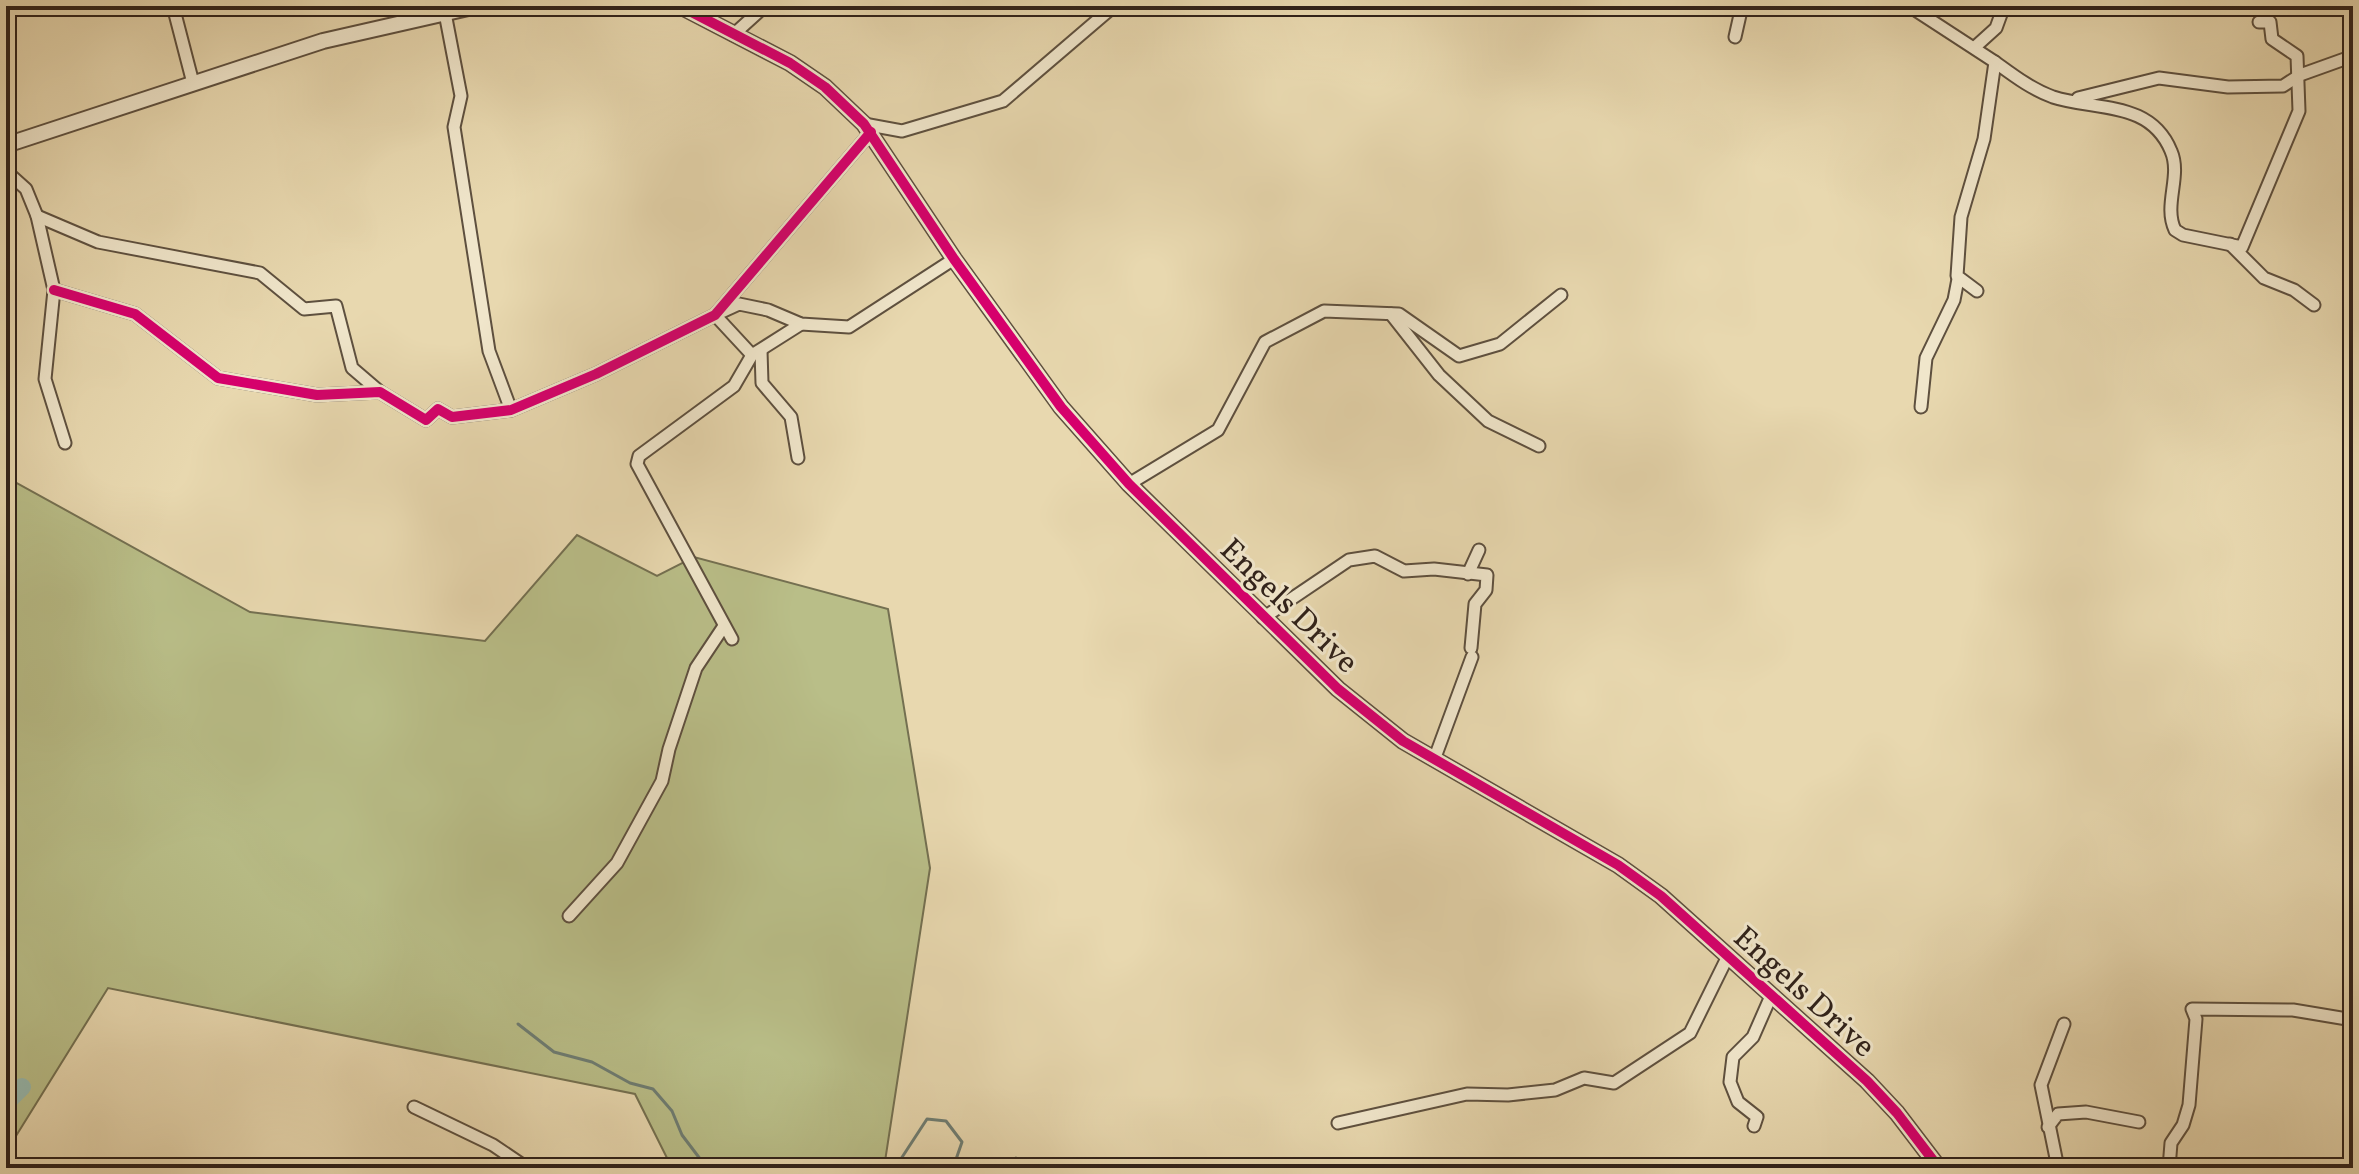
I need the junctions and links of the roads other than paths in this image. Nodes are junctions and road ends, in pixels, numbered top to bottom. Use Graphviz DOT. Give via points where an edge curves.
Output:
graph roads {
  1 [pos="173,6"];
  2 [pos="477,6"];
  3 [pos="680,6"];
  4 [pos="765,6"];
  5 [pos="1114,6"];
  6 [pos="1742,6"];
  7 [pos="1909,6"];
  8 [pos="2004,6"];
  9 [pos="445,13"];
  10 [pos="2259,22"];
  11 [pos="733,35"];
  12 [pos="1735,37"];
  13 [pos="1975,47"];
  14 [pos="2353,56"];
  15 [pos="1995,62"];
  16 [pos="2300,75"];
  17 [pos="193,83"];
  18 [pos="2074,99"];
  19 [pos="868,128"];
  20 [pos="6,145"];
  21 [pos="6,171"];
  22 [pos="37,216"];
  23 [pos="2230,244"];
  24 [pos="954,259"];
  25 [pos="1958,279"];
  26 [pos="54,290"];
  27 [pos="1977,291"];
  28 [pos="1561,295"];
  29 [pos="2314,305"];
  30 [pos="1391,313"];
  31 [pos="715,315"];
  32 [pos="801,324"];
  33 [pos="757,353"];
  34 [pos="380,392"];
  35 [pos="1921,407"];
  36 [pos="511,410"];
  37 [pos="65,443"];
  38 [pos="1539,446"];
  39 [pos="798,458"];
  40 [pos="1129,484"];
  41 [pos="1479,550"];
  42 [pos="1468,574"];
  43 [pos="1263,618"];
  44 [pos="724,626"];
  45 [pos="732,639"];
  46 [pos="1434,760"];
  47 [pos="569,916"];
  48 [pos="1727,958"];
  49 [pos="1771,996"];
  50 [pos="2353,1020"];
  51 [pos="2064,1024"];
  52 [pos="414,1107"];
  53 [pos="2139,1122"];
  54 [pos="1338,1123"];
  55 [pos="1754,1126"];
  56 [pos="2048,1127"];
  57 [pos="527,1168"];
  58 [pos="1939,1168"];
  59 [pos="2058,1168"];
  60 [pos="2169,1168"];
  1 -- 17 [label="street"];
  2 -- 9 [label="street"];
  3 -- 11 [label="street, Engels Drive"];
  4 -- 11 [label="street"];
  5 -- 19 [label="street" via="1003,101 902,131"];
  6 -- 12 [label="street"];
  7 -- 13 [label="street"];
  8 -- 13 [label="street" via="1996,28"];
  9 -- 17 [label="street" via="323,41"];
  9 -- 36 [label="street" via="461,96 454,127 489,351"];
  10 -- 16 [label="street" via="2270,22 2272,39 2297,56"];
  11 -- 19 [label="street, Engels Drive" via="825,87"];
  13 -- 15 [label="street"];
  14 -- 16 [label="street"];
  15 -- 18 [label="street" via="2041,92"];
  15 -- 25 [label="street" via="1984,139 1961,217"];
  16 -- 18 [label="street" via="2283,86 2228,87 2159,78"];
  16 -- 23 [label="street" via="2299,111 2242,247"];
  17 -- 20 [label="street"];
  18 -- 23 [label="street" via="2120,108 2156,128 2172,152 2176,173 2171,215 2175,230"];
  19 -- 24 [label="street, Engels Drive"];
  19 -- 31 [label="street"];
  21 -- 22 [label="street" via="26,189"];
  22 -- 26 [label="street"];
  22 -- 34 [label="street" via="98,242 260,273 304,309 336,306 352,368"];
  23 -- 29 [label="street" via="2264,278"];
  24 -- 32 [label="street" via="849,327"];
  24 -- 40 [label="street, Engels Drive" via="1026,362"];
  25 -- 27 [label="street"];
  25 -- 35 [label="street" via="1954,300 1926,358"];
  26 -- 34 [label="street" via="135,314 218,378 317,395"];
  26 -- 37 [label="street" via="45,379"];
  28 -- 30 [label="street" via="1500,344 1459,356"];
  30 -- 38 [label="street" via="1439,375 1488,421"];
  30 -- 40 [label="street" via="1324,311 1265,342 1218,430"];
  31 -- 32 [label="street" via="739,304"];
  31 -- 33 [label="street"];
  31 -- 36 [label="street"];
  32 -- 33 [label="street"];
  33 -- 39 [label="street" via="762,383 791,417"];
  33 -- 44 [label="street" via="734,386 639,456 637,464"];
  34 -- 36 [label="street" via="426,420 438,409 452,417"];
  40 -- 43 [label="street, Engels Drive"];
  41 -- 42 [label="street"];
  42 -- 43 [label="street" via="1404,571 1375,556 1349,560"];
  42 -- 46 [label="street" via="1487,575 1486,590 1475,604 1472,653"];
  43 -- 46 [label="street, Engels Drive" via="1378,723"];
  44 -- 45 [label="street"];
  44 -- 47 [label="street" via="696,668 662,781 617,863"];
  46 -- 48 [label="street, Engels Drive" via="1618,865 1661,896"];
  48 -- 49 [label="street, Engels Drive"];
  48 -- 54 [label="street" via="1690,1033 1614,1083 1584,1078 1555,1090 1467,1094"];
  49 -- 55 [label="street" via="1753,1037 1733,1057 1730,1082 1738,1102 1757,1117"];
  49 -- 58 [label="street, Engels Drive" via="1867,1081"];
  50 -- 60 [label="street" via="2293,1010 2192,1009 2192,1086 2183,1125 2171,1143"];
  51 -- 56 [label="street" via="2041,1085"];
  52 -- 57 [label="street" via="493,1145"];
  53 -- 56 [label="street" via="2086,1112 2058,1114"];
  56 -- 59 [label="street"];
}
